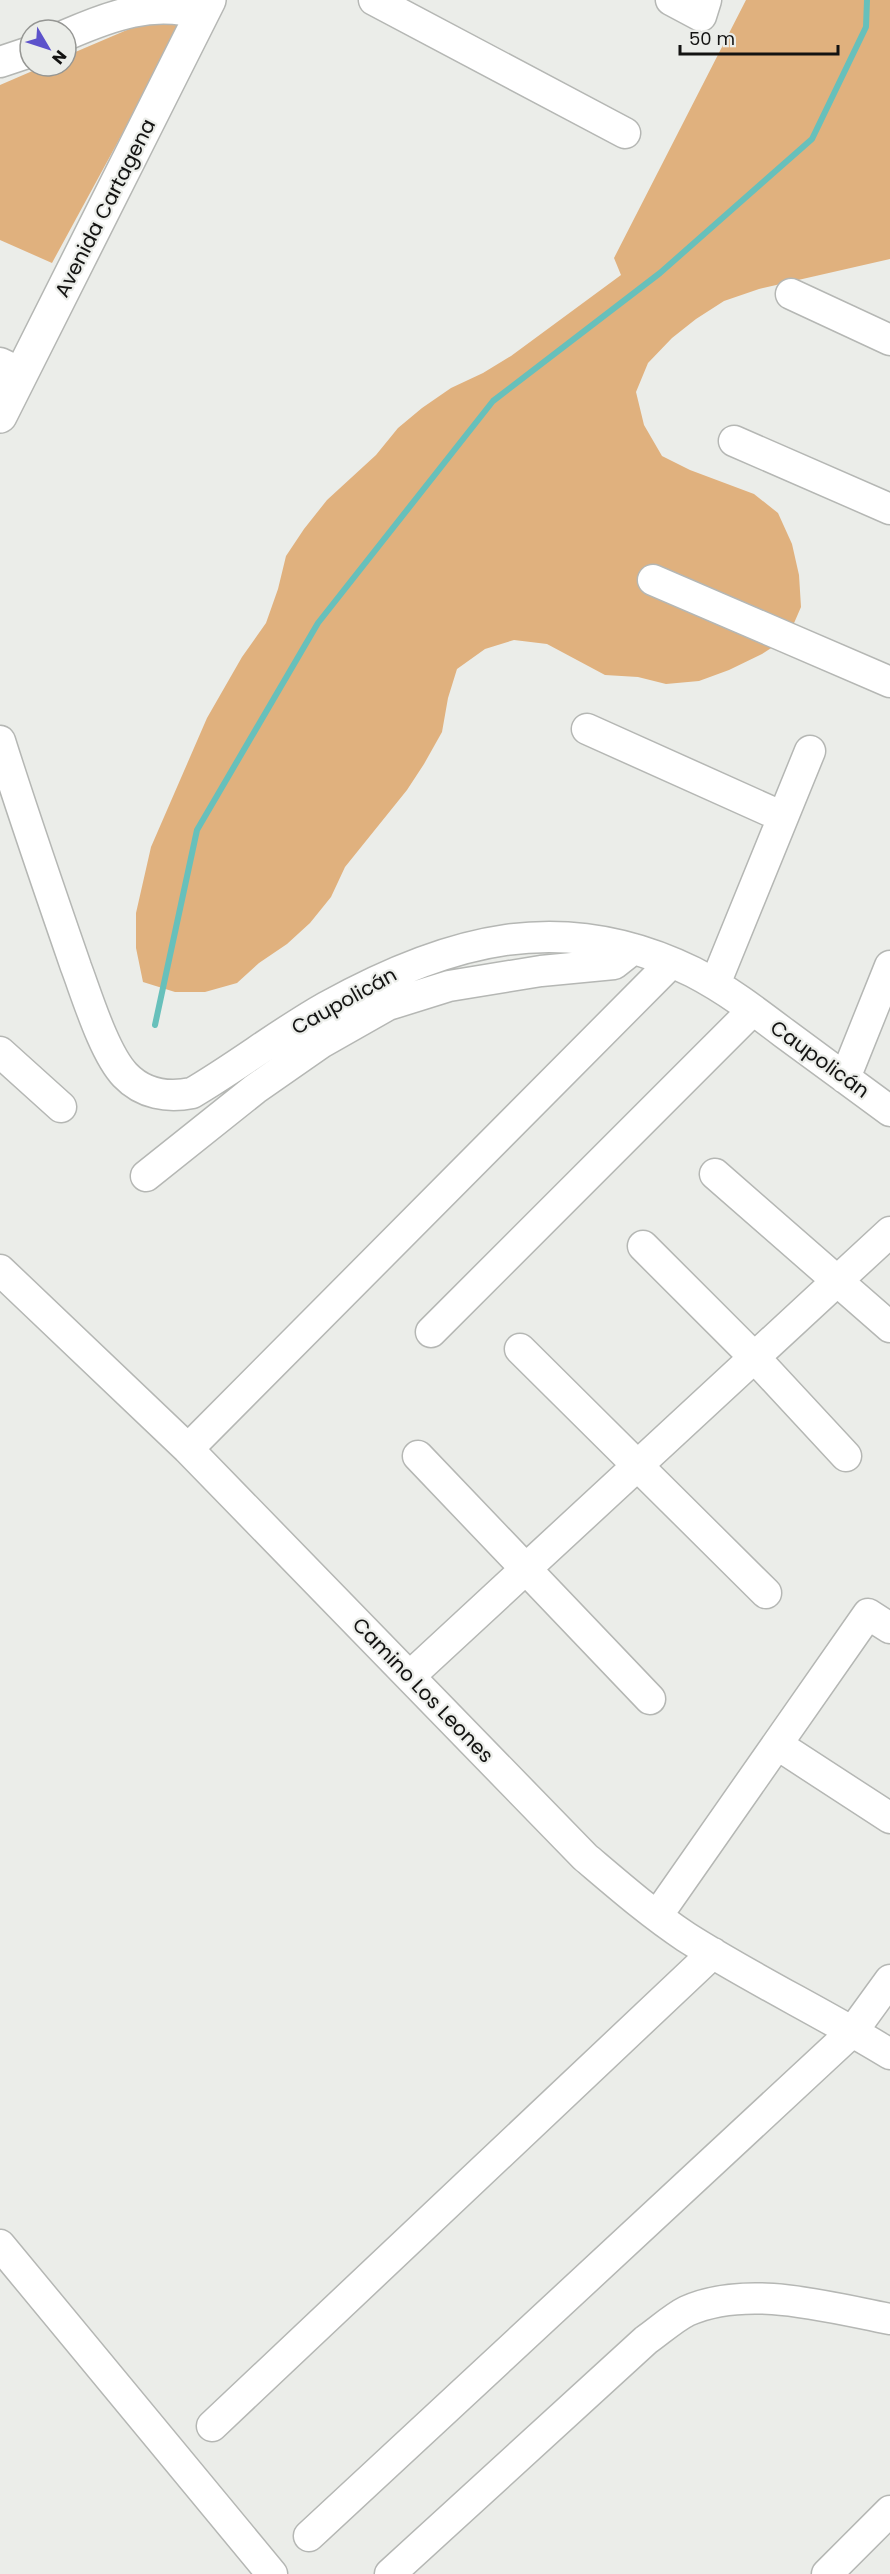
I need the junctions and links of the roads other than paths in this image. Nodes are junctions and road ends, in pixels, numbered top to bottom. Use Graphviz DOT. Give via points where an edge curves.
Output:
graph roads {
  1 [pos="374,0"];
  2 [pos="671,0"];
  3 [pos="706,0"];
  4 [pos="206,7"];
  5 [pos="78,30"];
  6 [pos="18,55"];
  7 [pos="0,62"];
  8 [pos="625,133"];
  9 [pos="791,294"];
  10 [pos="890,340"];
  11 [pos="11,368"];
  12 [pos="0,416"];
  13 [pos="734,441"];
  14 [pos="890,509"];
  15 [pos="653,580"];
  16 [pos="890,681"];
  17 [pos="587,729"];
  18 [pos="0,741"];
  19 [pos="810,751"];
  20 [pos="783,817"];
  21 [pos="633,949"];
  22 [pos="671,963"];
  23 [pos="890,966"];
  24 [pos="715,984"];
  25 [pos="753,1010"];
  26 [pos="0,1052"];
  27 [pos="845,1078"];
  28 [pos="61,1107"];
  29 [pos="890,1111"];
  30 [pos="715,1174"];
  31 [pos="146,1176"];
  32 [pos="890,1232"];
  33 [pos="643,1246"];
  34 [pos="0,1270"];
  35 [pos="837,1282"];
  36 [pos="890,1327"];
  37 [pos="431,1332"];
  38 [pos="520,1349"];
  39 [pos="755,1358"];
  40 [pos="188,1449"];
  41 [pos="418,1456"];
  42 [pos="846,1456"];
  43 [pos="638,1466"];
  44 [pos="526,1569"];
  45 [pos="766,1593"];
  46 [pos="890,1628"];
  47 [pos="410,1676"];
  48 [pos="650,1699"];
  49 [pos="778,1745"];
  50 [pos="890,1818"];
  51 [pos="657,1916"];
  52 [pos="713,1953"];
  53 [pos="890,1980"];
  54 [pos="852,2031"];
  55 [pos="890,2054"];
  56 [pos="0,2246"];
  57 [pos="890,2319"];
  58 [pos="212,2426"];
  59 [pos="890,2511"];
  60 [pos="309,2536"];
  61 [pos="272,2574"];
  62 [pos="390,2574"];
  63 [pos="826,2574"];
  1 -- 8 [label="street"];
  2 -- 3 [label="street" via="701,16"];
  4 -- 5 [label="street" via="152,1"];
  4 -- 11 [label="main road, Avenida Cartagena"];
  6 -- 7 [label="street"];
  9 -- 10 [label="street"];
  11 -- 12 [label="main road, Avenida Cartagena"];
  13 -- 14 [label="street"];
  15 -- 16 [label="street"];
  17 -- 20 [label="street"];
  18 -- 21 [label="street, Caupolicán" via="89,1002 111,1053 124,1075 157,1094 192,1093 325,1008 440,954 492,941 549,937"];
  19 -- 20 [label="street"];
  20 -- 24 [label="street"];
  21 -- 22 [label="street, Caupolicán"];
  21 -- 31 [label="street" via="614,964 449,986 388,1005 255,1089"];
  22 -- 24 [label="street, Caupolicán"];
  22 -- 40 [label="street"];
  23 -- 27 [label="street"];
  24 -- 25 [label="street, Caupolicán"];
  25 -- 27 [label="street, Caupolicán"];
  25 -- 37 [label="street"];
  26 -- 28 [label="street"];
  27 -- 29 [label="street, Caupolicán"];
  30 -- 35 [label="street"];
  32 -- 35 [label="street"];
  33 -- 39 [label="street"];
  34 -- 40 [label="street, Camino Los Leones"];
  35 -- 36 [label="street"];
  35 -- 39 [label="street"];
  38 -- 43 [label="street"];
  39 -- 42 [label="street"];
  39 -- 43 [label="street"];
  40 -- 47 [label="street, Camino Los Leones"];
  41 -- 44 [label="street"];
  43 -- 44 [label="street"];
  43 -- 45 [label="street"];
  44 -- 47 [label="street"];
  44 -- 48 [label="street"];
  46 -- 49 [label="street" via="868,1614"];
  47 -- 51 [label="street, Camino Los Leones" via="585,1857"];
  49 -- 50 [label="street"];
  49 -- 51 [label="street"];
  51 -- 52 [label="street, Camino Los Leones"];
  52 -- 54 [label="street, Camino Los Leones"];
  52 -- 58 [label="street"];
  53 -- 54 [label="street"];
  54 -- 55 [label="street, Camino Los Leones"];
  54 -- 60 [label="street"];
  56 -- 61 [label="street"];
  57 -- 62 [label="street" via="789,2300 725,2300 686,2311 646,2340"];
  59 -- 63 [label="street"];
}
